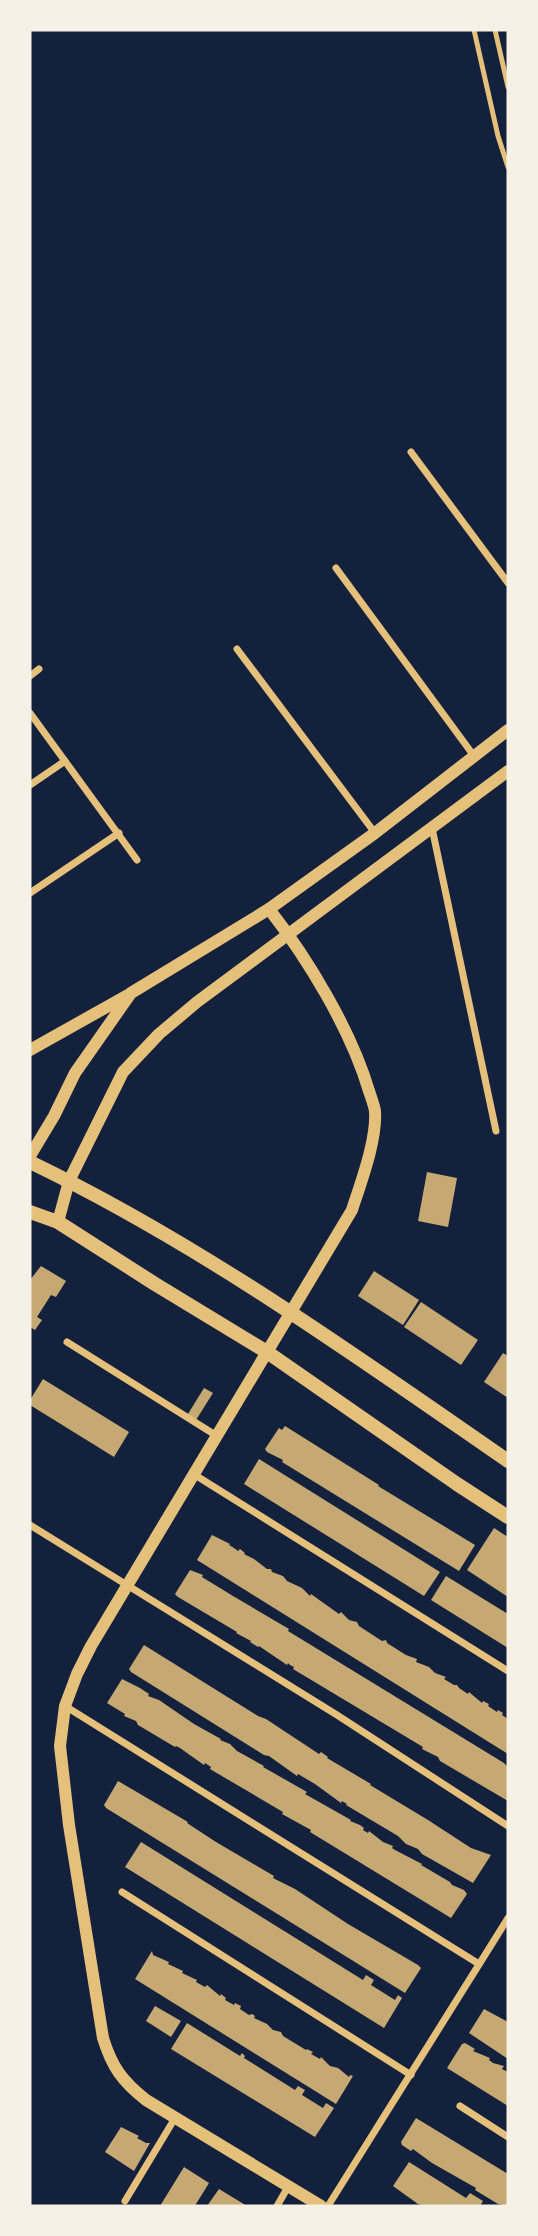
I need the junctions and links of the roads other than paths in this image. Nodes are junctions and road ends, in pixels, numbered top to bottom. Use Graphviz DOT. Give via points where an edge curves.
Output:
graph roads {
  1 [pos="474,30"];
  2 [pos="495,30"];
  3 [pos="508,87"];
  4 [pos="508,167"];
  5 [pos="411,453"];
  6 [pos="336,568"];
  7 [pos="508,583"];
  8 [pos="237,649"];
  9 [pos="39,669"];
  10 [pos="30,676"];
  11 [pos="30,713"];
  12 [pos="508,730"];
  13 [pos="474,755"];
  14 [pos="65,761"];
  15 [pos="508,771"];
  16 [pos="30,785"];
  17 [pos="432,828"];
  18 [pos="119,833"];
  19 [pos="375,833"];
  20 [pos="137,860"];
  21 [pos="30,893"];
  22 [pos="269,909"];
  23 [pos="288,934"];
  24 [pos="131,993"];
  25 [pos="30,1051"];
  26 [pos="496,1131"];
  27 [pos="30,1156"];
  28 [pos="30,1162"];
  29 [pos="69,1181"];
  30 [pos="30,1212"];
  31 [pos="58,1222"];
  32 [pos="291,1312"];
  33 [pos="67,1342"];
  34 [pos="267,1352"];
  35 [pos="217,1437"];
  36 [pos="508,1461"];
  37 [pos="195,1475"];
  38 [pos="508,1517"];
  39 [pos="30,1525"];
  40 [pos="127,1585"];
  41 [pos="508,1671"];
  42 [pos="65,1706"];
  43 [pos="508,1826"];
  44 [pos="122,1892"];
  45 [pos="508,1917"];
  46 [pos="479,1964"];
  47 [pos="411,2075"];
  48 [pos="460,2106"];
  49 [pos="175,2118"];
  50 [pos="508,2137"];
  51 [pos="288,2187"];
  52 [pos="125,2201"];
  53 [pos="277,2206"];
  54 [pos="321,2206"];
  55 [pos="328,2206"];
  1 -- 4 [label="lane"];
  2 -- 3 [label="lane"];
  5 -- 7 [label="street"];
  6 -- 13 [label="street"];
  8 -- 19 [label="street"];
  9 -- 10 [label="street"];
  11 -- 14 [label="street"];
  12 -- 13 [label="street"];
  13 -- 19 [label="street"];
  14 -- 16 [label="street"];
  14 -- 18 [label="street"];
  15 -- 17 [label="street"];
  17 -- 23 [label="street"];
  17 -- 26 [label="street"];
  18 -- 20 [label="street"];
  18 -- 21 [label="street"];
  19 -- 22 [label="street"];
  22 -- 23 [label="street"];
  22 -- 24 [label="street"];
  23 -- 29 [label="street" via="187,1010 122,1072"];
  23 -- 32 [label="street" via="360,1062 375,1111 368,1160 352,1210"];
  24 -- 25 [label="street"];
  24 -- 27 [label="street" via="75,1073"];
  28 -- 29 [label="main road"];
  29 -- 31 [label="street"];
  29 -- 32 [label="main road" via="208,1258"];
  30 -- 31 [label="main road"];
  31 -- 34 [label="main road"];
  32 -- 34 [label="street"];
  32 -- 36 [label="main road"];
  33 -- 35 [label="street"];
  34 -- 35 [label="street"];
  34 -- 38 [label="main road"];
  35 -- 37 [label="street"];
  37 -- 40 [label="street"];
  37 -- 41 [label="street"];
  39 -- 40 [label="street"];
  40 -- 42 [label="street" via="91,1646"];
  40 -- 43 [label="street"];
  42 -- 46 [label="street"];
  42 -- 49 [label="street" via="62,1777 103,2038 125,2083"];
  44 -- 47 [label="street"];
  45 -- 46 [label="street"];
  46 -- 47 [label="street"];
  47 -- 55 [label="street"];
  48 -- 50 [label="street"];
  49 -- 51 [label="street"];
  49 -- 52 [label="street"];
  51 -- 53 [label="street"];
  51 -- 54 [label="street"];
}
